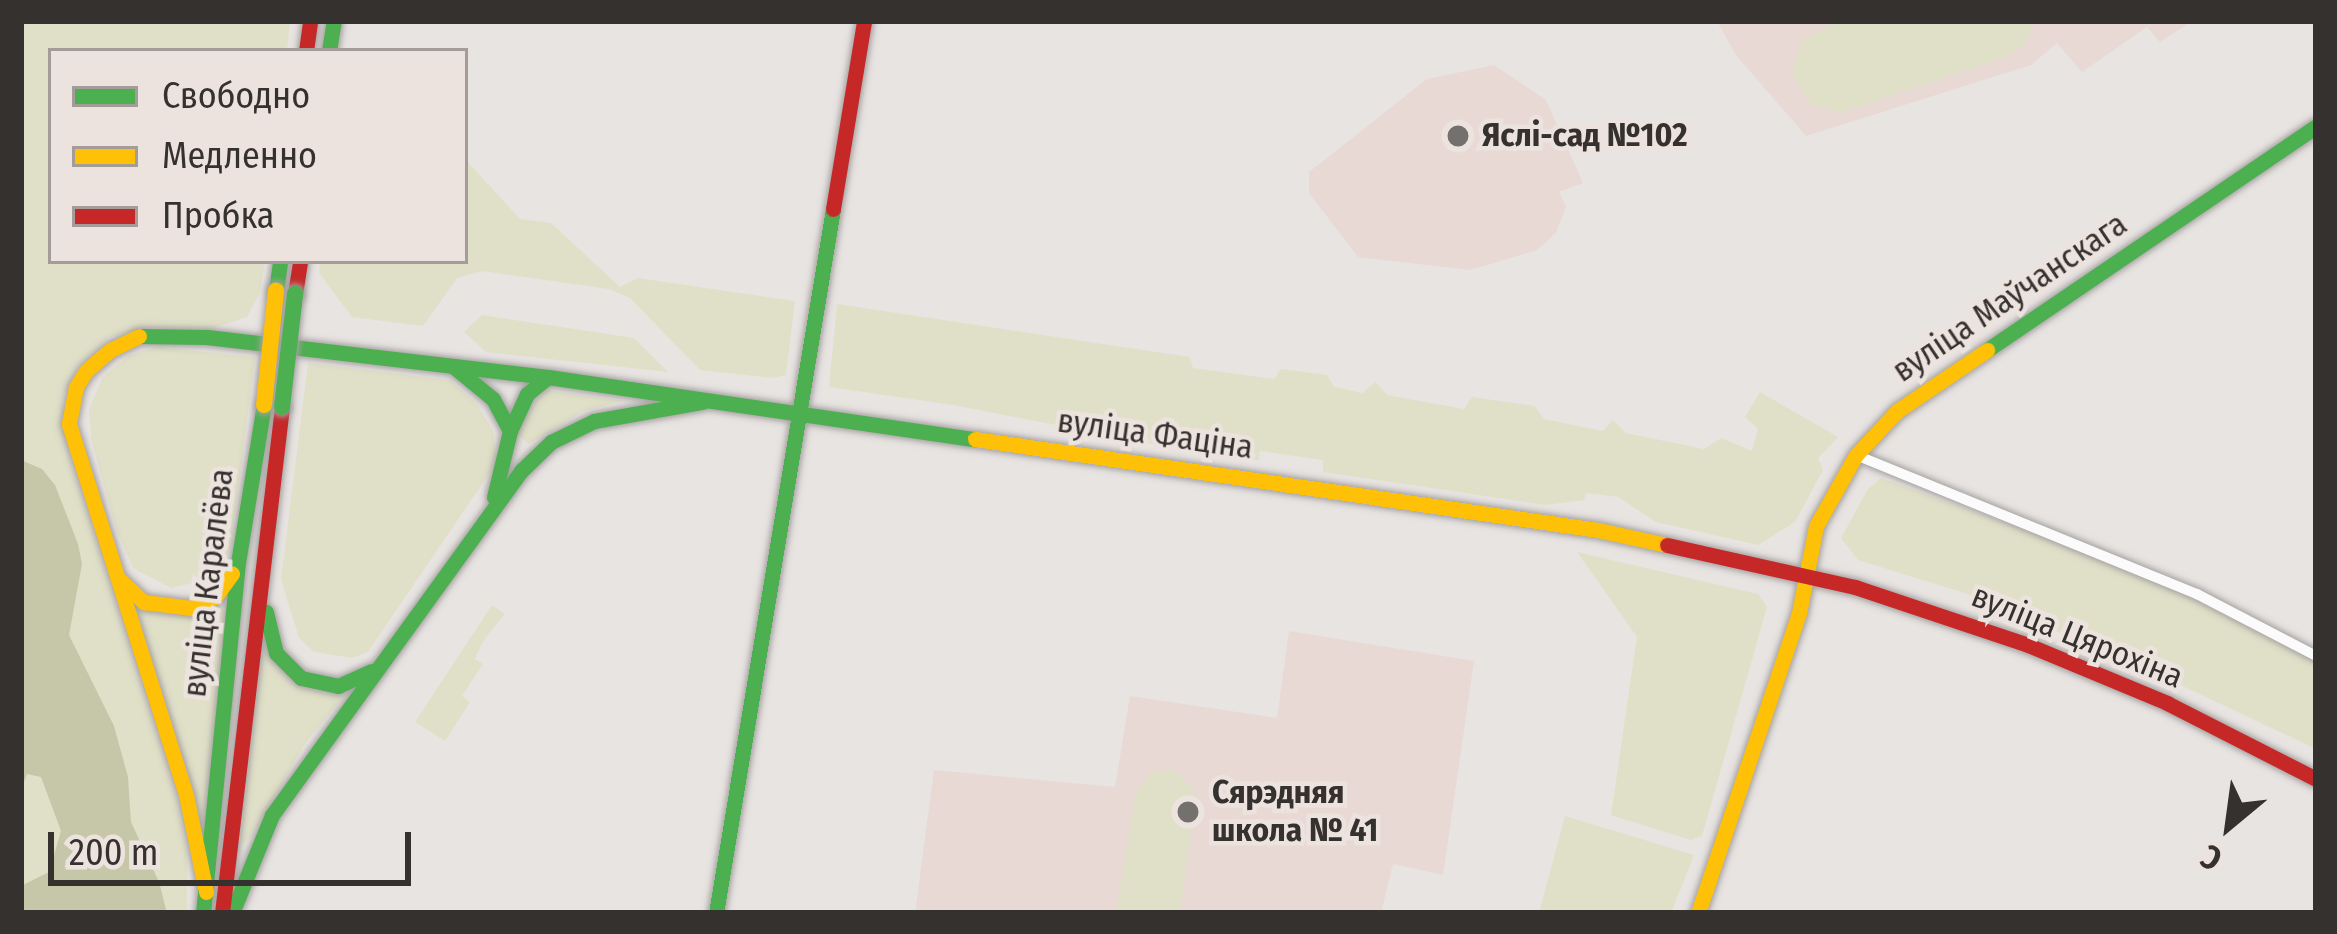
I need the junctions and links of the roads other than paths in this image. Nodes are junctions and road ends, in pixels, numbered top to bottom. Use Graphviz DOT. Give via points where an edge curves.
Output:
graph roads {
  1 [pos="864,21"];
  2 [pos="2316,126"];
  3 [pos="281,264"];
  4 [pos="299,264"];
  5 [pos="286,292"];
  6 [pos="454,367"];
  7 [pos="548,377"];
  8 [pos="702,402"];
  9 [pos="273,406"];
  10 [pos="797,415"];
  11 [pos="510,431"];
  12 [pos="1856,455"];
  13 [pos="491,506"];
  14 [pos="238,563"];
  15 [pos="264,563"];
  16 [pos="111,568"];
  17 [pos="1806,575"];
  18 [pos="2316,656"];
  19 [pos="388,659"];
  20 [pos="2316,779"];
  21 [pos="206,892"];
  22 [pos="203,913"];
  23 [pos="222,913"];
  24 [pos="232,913"];
  25 [pos="716,913"];
  26 [pos="1698,913"];
  1 -- 10 [label="main road"];
  2 -- 12 [label="main road, вуліца Маўчанскага" via="1898,411"];
  3 -- 5 [label="main road, вуліца Каралёва"];
  4 -- 5 [label="main road, вуліца Каралёва"];
  5 -- 9 [label="main road, вуліца Каралёва, bridge"];
  6 -- 7 [label="main road, вуліца Фаціна"];
  6 -- 11 [label="main road" via="493,399"];
  6 -- 16 [label="main road, вуліца Фаціна" via="140,336 96,360 70,405 76,458"];
  7 -- 8 [label="main road, вуліца Фаціна"];
  7 -- 11 [label="main road" via="527,394"];
  8 -- 10 [label="main road, вуліца Фаціна"];
  8 -- 13 [label="main road" via="594,422 551,442"];
  9 -- 14 [label="main road, вуліца Каралёва"];
  9 -- 15 [label="main road, вуліца Каралёва"];
  10 -- 17 [label="main road, вуліца Фаціна" via="1598,530"];
  10 -- 25 [label="main road"];
  11 -- 13 [label="main road"];
  12 -- 17 [label="main road, вуліца Маўчанскага" via="1816,526"];
  12 -- 18 [label="street" via="2197,594"];
  13 -- 19 [label="main road"];
  14 -- 16 [label="main road" via="227,586 192,608 144,602"];
  14 -- 21 [label="main road, вуліца Каралёва"];
  15 -- 19 [label="main road" via="268,634 301,678 338,686"];
  15 -- 23 [label="main road, вуліца Каралёва"];
  16 -- 21 [label="main road" via="186,795"];
  17 -- 20 [label="main road, вуліца Цярохіна" via="2085,667"];
  17 -- 26 [label="main road"];
  19 -- 24 [label="main road" via="272,815"];
  21 -- 22 [label="main road, вуліца Каралёва"];
}
